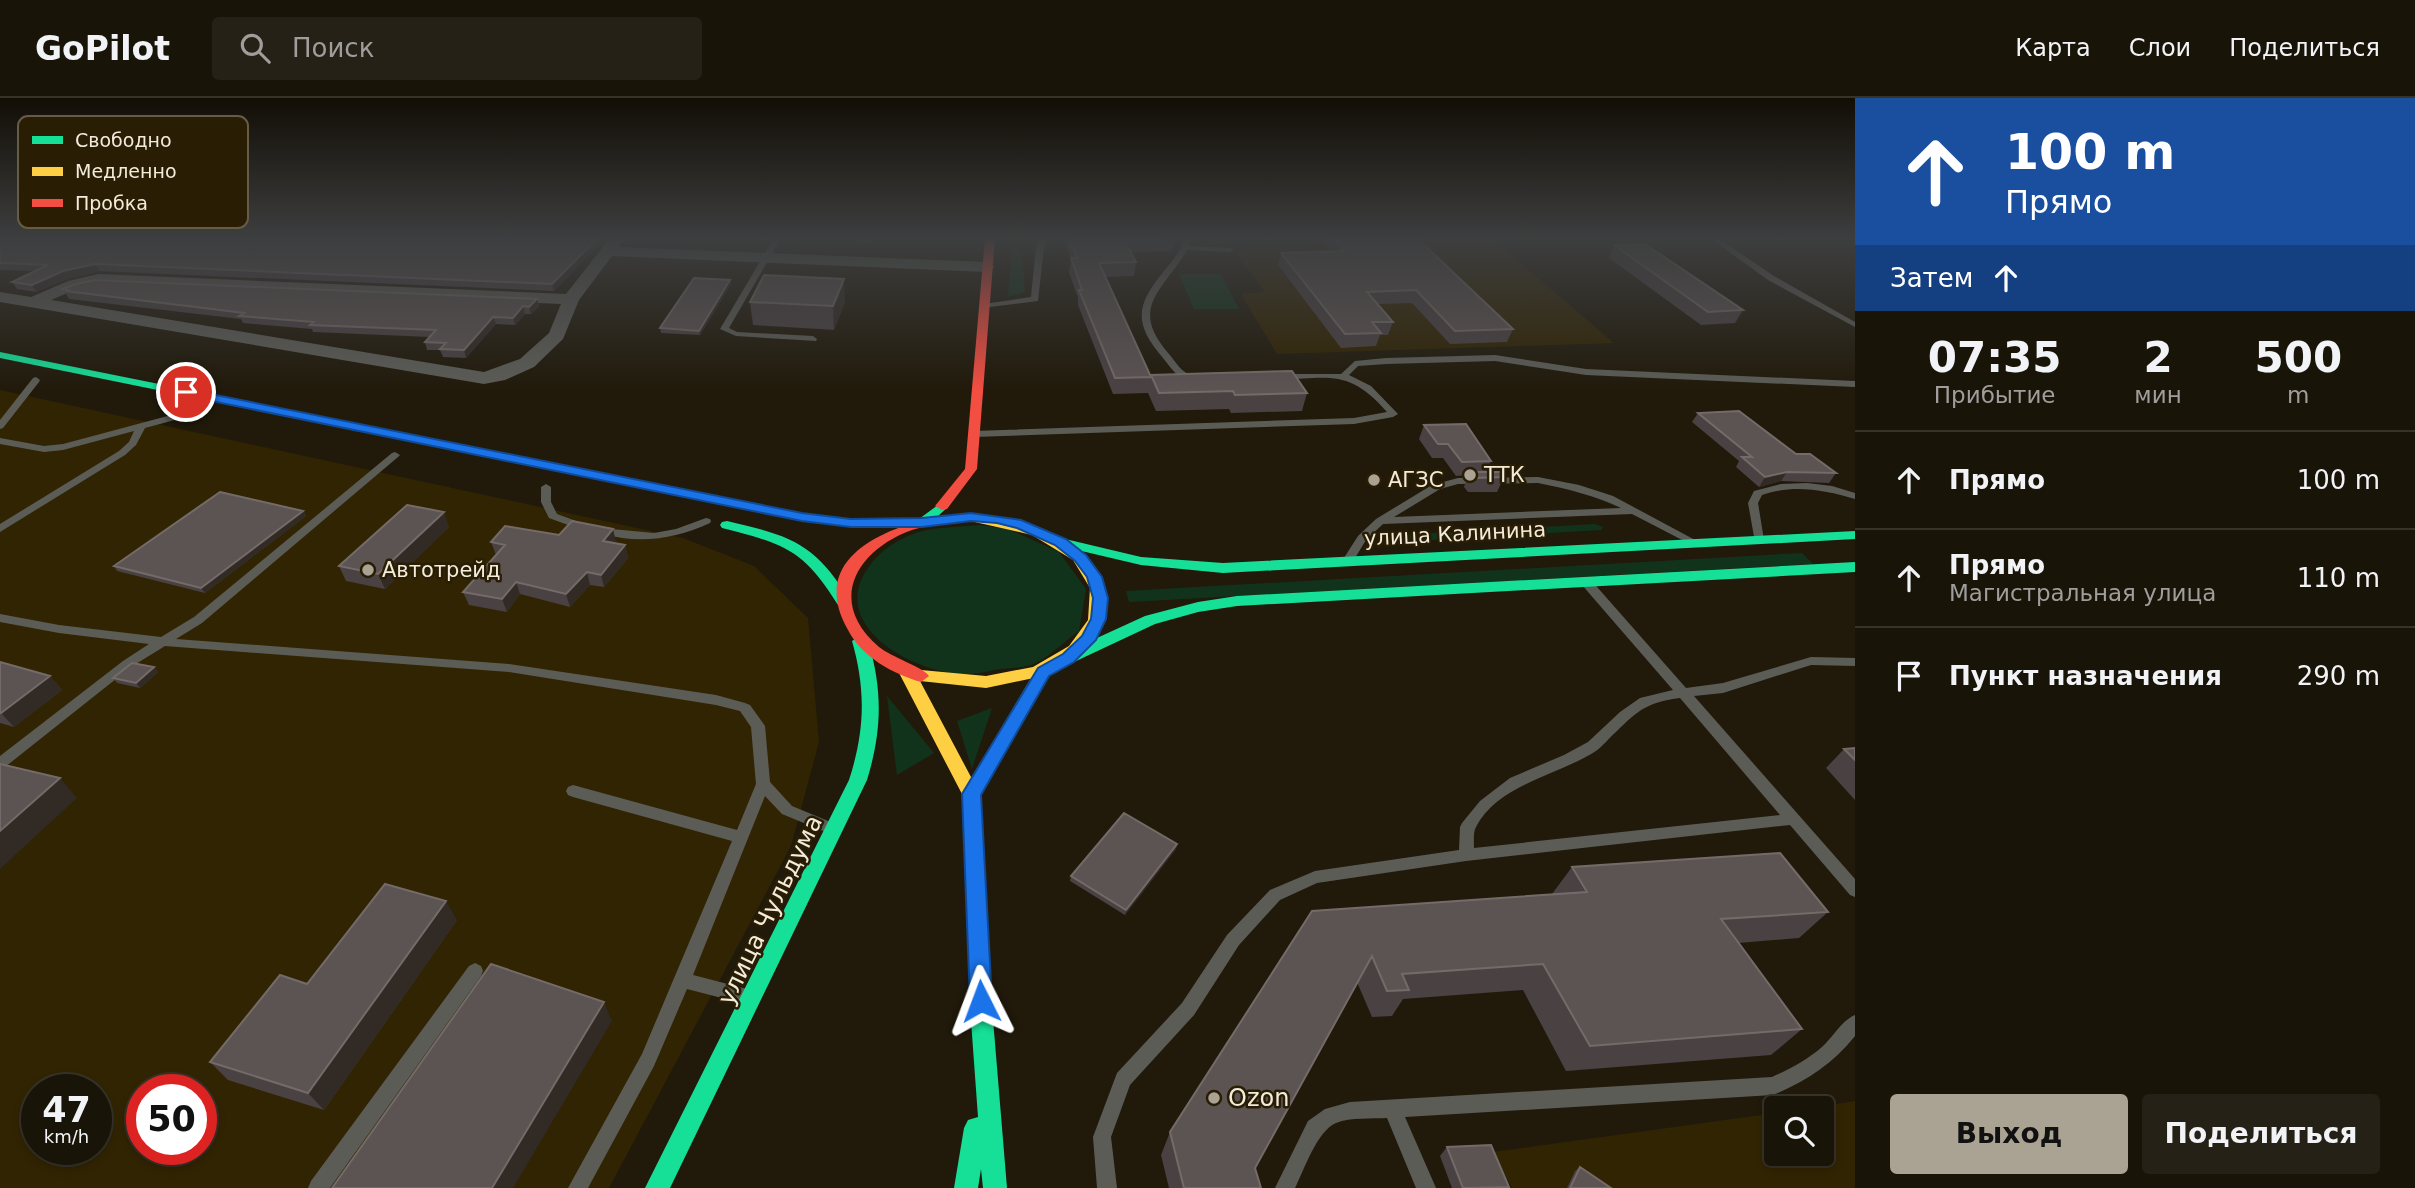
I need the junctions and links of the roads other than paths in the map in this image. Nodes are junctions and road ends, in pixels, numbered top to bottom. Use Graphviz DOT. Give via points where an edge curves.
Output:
graph roads {
  1 [pos="64,289"];
  2 [pos="332,289"];
  3 [pos="579,289"];
  4 [pos="747,289"];
  5 [pos="985,289"];
  6 [pos="1036,289"];
  7 [pos="1156,289"];
  8 [pos="1790,289"];
  9 [pos="0,297"];
  10 [pos="571,299"];
  11 [pos="36,301"];
  12 [pos="984,306"];
  13 [pos="1855,325"];
  14 [pos="813,339"];
  15 [pos="0,355"];
  16 [pos="12,376"];
  17 [pos="1343,376"];
  18 [pos="1268,378"];
  19 [pos="1200,380"];
  20 [pos="43,382"];
  21 [pos="1855,384"];
  22 [pos="152,405"];
  23 [pos="197,414"];
  24 [pos="0,426"];
  25 [pos="140,428"];
  26 [pos="974,434"];
  27 [pos="0,441"];
  28 [pos="394,455"];
  29 [pos="971,470"];
  30 [pos="981,484"];
  31 [pos="546,487"];
  32 [pos="1855,496"];
  33 [pos="999,505"];
  34 [pos="1635,511"];
  35 [pos="679,515"];
  36 [pos="706,521"];
  37 [pos="1380,521"];
  38 [pos="922,523"];
  39 [pos="0,529"];
  40 [pos="1044,533"];
  41 [pos="1855,536"];
  42 [pos="1820,537"];
  43 [pos="1759,540"];
  44 [pos="1060,542"];
  45 [pos="1695,543"];
  46 [pos="1348,561"];
  47 [pos="1855,568"];
  48 [pos="1586,582"];
  49 [pos="843,602"];
  50 [pos="0,618"];
  51 [pos="168,641"];
  52 [pos="860,641"];
  53 [pos="1069,658"];
  54 [pos="1855,662"];
  55 [pos="906,671"];
  56 [pos="1043,672"];
  57 [pos="1685,694"];
  58 [pos="0,746"];
  59 [pos="17,750"];
  60 [pos="0,763"];
  61 [pos="763,784"];
  62 [pos="573,790"];
  63 [pos="971,794"];
  64 [pos="1794,819"];
  65 [pos="835,830"];
  66 [pos="741,837"];
  67 [pos="1466,855"];
  68 [pos="1855,890"];
  69 [pos="475,971"];
  70 [pos="682,979"];
  71 [pos="752,998"];
  72 [pos="1855,1023"];
  73 [pos="985,1079"];
  74 [pos="1392,1109"];
  75 [pos="318,1188"];
  76 [pos="578,1188"];
  77 [pos="657,1188"];
  78 [pos="966,1188"];
  79 [pos="995,1188"];
  80 [pos="1107,1188"];
  81 [pos="1285,1188"];
  82 [pos="1426,1188"];
  1 -- 11 [label="street"];
  2 -- 10 [label="street"];
  3 -- 10 [label="street"];
  4 -- 14 [label="lane" via="725,331"];
  5 -- 12 [label="main road"];
  6 -- 12 [label="lane" via="1035,299"];
  7 -- 19 [label="lane" via="1144,323 1154,345 1179,375"];
  8 -- 13 [label="lane"];
  9 -- 11 [label="street"];
  10 -- 11 [label="street" via="557,335 527,363 484,377"];
  12 -- 26 [label="main road"];
  15 -- 38 [label="main road" via="802,517 851,523"];
  16 -- 20 [label="main road"];
  17 -- 18 [label="lane"];
  17 -- 21 [label="lane" via="1355,364 1386,360 1494,358 1586,372"];
  17 -- 26 [label="lane" via="1373,390 1393,414 1354,421"];
  20 -- 24 [label="lane"];
  22 -- 23 [label="main road"];
  23 -- 25 [label="lane"];
  25 -- 27 [label="lane" via="44,449"];
  25 -- 39 [label="lane" via="122,453"];
  26 -- 29 [label="main road"];
  28 -- 51 [label="lane"];
  29 -- 30 [label="main road"];
  29 -- 38 [label="main road"];
  31 -- 36 [label="lane" via="546,502 553,516 572,526 644,539 665,537"];
  32 -- 43 [label="lane" via="1819,486 1758,492 1753,503"];
  33 -- 40 [label="main road"];
  34 -- 37 [label="lane"];
  34 -- 37 [label="lane" via="1575,486 1538,480 1458,481 1436,486"];
  34 -- 45 [label="lane"];
  35 -- 36 [label="main road"];
  36 -- 49 [label="main road" via="769,536 805,552 818,562"];
  37 -- 46 [label="lane"];
  38 -- 40 [label="main road" via="997,519"];
  38 -- 49 [label="main road" via="888,535 859,558 844,586"];
  40 -- 44 [label="main road"];
  41 -- 42 [label="main road, улица Калинина"];
  42 -- 43 [label="main road, улица Калинина"];
  42 -- 47 [label="main road"];
  43 -- 45 [label="main road, улица Калинина"];
  44 -- 46 [label="main road, улица Калинина" via="1182,568"];
  44 -- 53 [label="main road" via="1094,577 1101,598 1099,619 1088,640"];
  45 -- 46 [label="main road, улица Калинина"];
  47 -- 48 [label="main road"];
  48 -- 53 [label="main road" via="1198,607 1150,620"];
  48 -- 57 [label="lane"];
  49 -- 52 [label="main road"];
  50 -- 51 [label="lane" via="60,631"];
  51 -- 59 [label="lane" via="127,664"];
  51 -- 61 [label="lane" via="484,666 716,700 745,708 758,726"];
  52 -- 55 [label="main road"];
  52 -- 65 [label="main road, улица Чульдума" via="875,691 873,732"];
  53 -- 56 [label="main road"];
  54 -- 57 [label="lane" via="1811,662 1723,688"];
  55 -- 56 [label="main road" via="975,684 1013,681"];
  55 -- 63 [label="main road"];
  56 -- 63 [label="main road"];
  57 -- 64 [label="lane"];
  57 -- 67 [label="lane" via="1645,701 1593,746 1515,782 1485,805 1467,827"];
  58 -- 59 [label="lane"];
  59 -- 60 [label="lane"];
  61 -- 65 [label="lane" via="788,810"];
  61 -- 66 [label="lane"];
  62 -- 66 [label="lane"];
  63 -- 73 [label="main road"];
  64 -- 67 [label="lane"];
  64 -- 68 [label="lane"];
  65 -- 71 [label="main road, улица Чульдума"];
  66 -- 70 [label="lane"];
  67 -- 80 [label="lane" via="1315,877 1275,895 1233,940 1188,1009 1123,1079 1102,1137"];
  69 -- 75 [label="lane"];
  70 -- 71 [label="lane"];
  70 -- 76 [label="lane" via="648,1060"];
  71 -- 77 [label="main road, улица Чульдума"];
  72 -- 74 [label="lane" via="1836,1048 1804,1072 1773,1086"];
  73 -- 78 [label="main road"];
  73 -- 79 [label="main road"];
  74 -- 81 [label="lane" via="1331,1115 1315,1128"];
  74 -- 82 [label="lane"];
}
